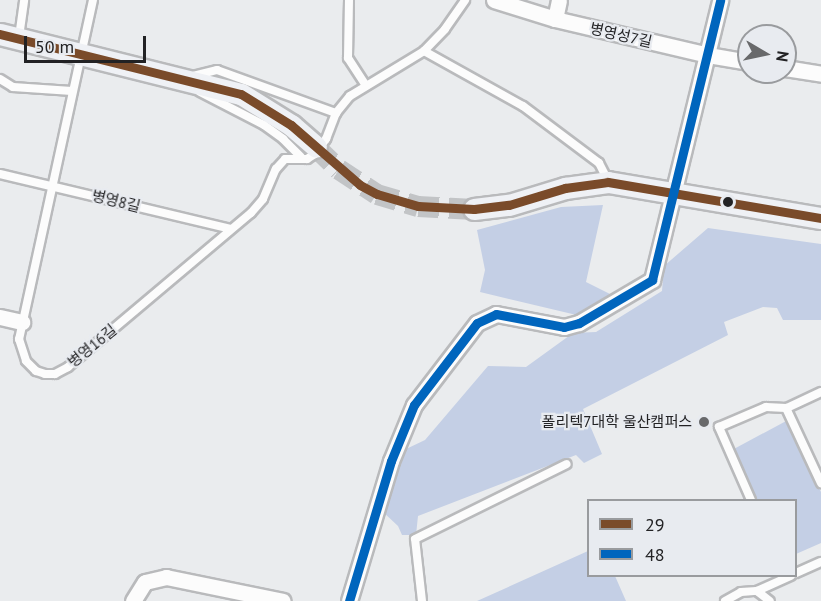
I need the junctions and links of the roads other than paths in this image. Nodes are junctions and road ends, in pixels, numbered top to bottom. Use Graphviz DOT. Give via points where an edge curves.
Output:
graph roads {
  1 [pos="24,0"];
  2 [pos="93,0"];
  3 [pos="349,0"];
  4 [pos="465,0"];
  5 [pos="494,0"];
  6 [pos="559,0"];
  7 [pos="720,0"];
  8 [pos="555,19"];
  9 [pos="9,37"];
  10 [pos="423,51"];
  11 [pos="80,53"];
  12 [pos="708,55"];
  13 [pos="737,60"];
  14 [pos="797,70"];
  15 [pos="821,74"];
  16 [pos="0,79"];
  17 [pos="184,79"];
  18 [pos="366,86"];
  19 [pos="72,91"];
  20 [pos="336,113"];
  21 [pos="308,152"];
  22 [pos="0,174"];
  23 [pos="608,182"];
  24 [pos="52,186"];
  25 [pos="675,195"];
  26 [pos="474,209"];
  27 [pos="821,218"];
  28 [pos="231,229"];
  29 [pos="0,317"];
  30 [pos="22,322"];
  31 [pos="821,392"];
  32 [pos="786,408"];
  33 [pos="567,464"];
  34 [pos="821,483"];
  35 [pos="750,499"];
  36 [pos="821,562"];
  37 [pos="797,572"];
  38 [pos="784,577"];
  39 [pos="757,591"];
  40 [pos="133,601"];
  41 [pos="283,601"];
  42 [pos="349,601"];
  43 [pos="422,601"];
  44 [pos="725,601"];
  45 [pos="770,601"];
  1 -- 9 [label="lane"];
  2 -- 11 [label="lane, 병영16길"];
  3 -- 18 [label="lane" via="348,58"];
  4 -- 10 [label="lane"];
  5 -- 8 [label="street, 병영성7길"];
  6 -- 8 [label="street"];
  7 -- 12 [label="street"];
  8 -- 12 [label="street, 병영성7길"];
  9 -- 11 [label="street"];
  10 -- 18 [label="lane"];
  10 -- 23 [label="lane" via="523,106 599,163"];
  11 -- 17 [label="street"];
  11 -- 19 [label="lane, 병영16길"];
  12 -- 13 [label="street, 병영성7길"];
  12 -- 25 [label="street"];
  14 -- 15 [label="street"];
  16 -- 19 [label="lane" via="13,87"];
  17 -- 20 [label="lane" via="218,70"];
  17 -- 21 [label="street" via="241,94 291,125"];
  18 -- 20 [label="lane" via="350,96"];
  19 -- 24 [label="lane, 병영16길"];
  20 -- 21 [label="lane" via="326,139 307,159"];
  21 -- 28 [label="lane, 병영16길" via="285,159 276,169 263,199"];
  22 -- 24 [label="lane, 병영8길"];
  23 -- 25 [label="street"];
  23 -- 26 [label="street"];
  24 -- 28 [label="lane, 병영8길"];
  24 -- 30 [label="lane, 병영16길"];
  25 -- 27 [label="street"];
  25 -- 42 [label="street" via="657,272 646,286 579,323 564,327 496,314 477,323 414,405 391,461"];
  28 -- 30 [label="lane, 병영16길" via="55,374 36,370 26,361 19,339"];
  29 -- 30 [label="street"];
  31 -- 32 [label="lane"];
  32 -- 34 [label="lane"];
  32 -- 35 [label="lane" via="766,407 719,426"];
  33 -- 43 [label="lane" via="415,539"];
  36 -- 37 [label="lane"];
  38 -- 39 [label="lane"];
  39 -- 44 [label="lane" via="741,592"];
  39 -- 45 [label="lane"];
  40 -- 41 [label="street" via="145,582 166,577"];
}
